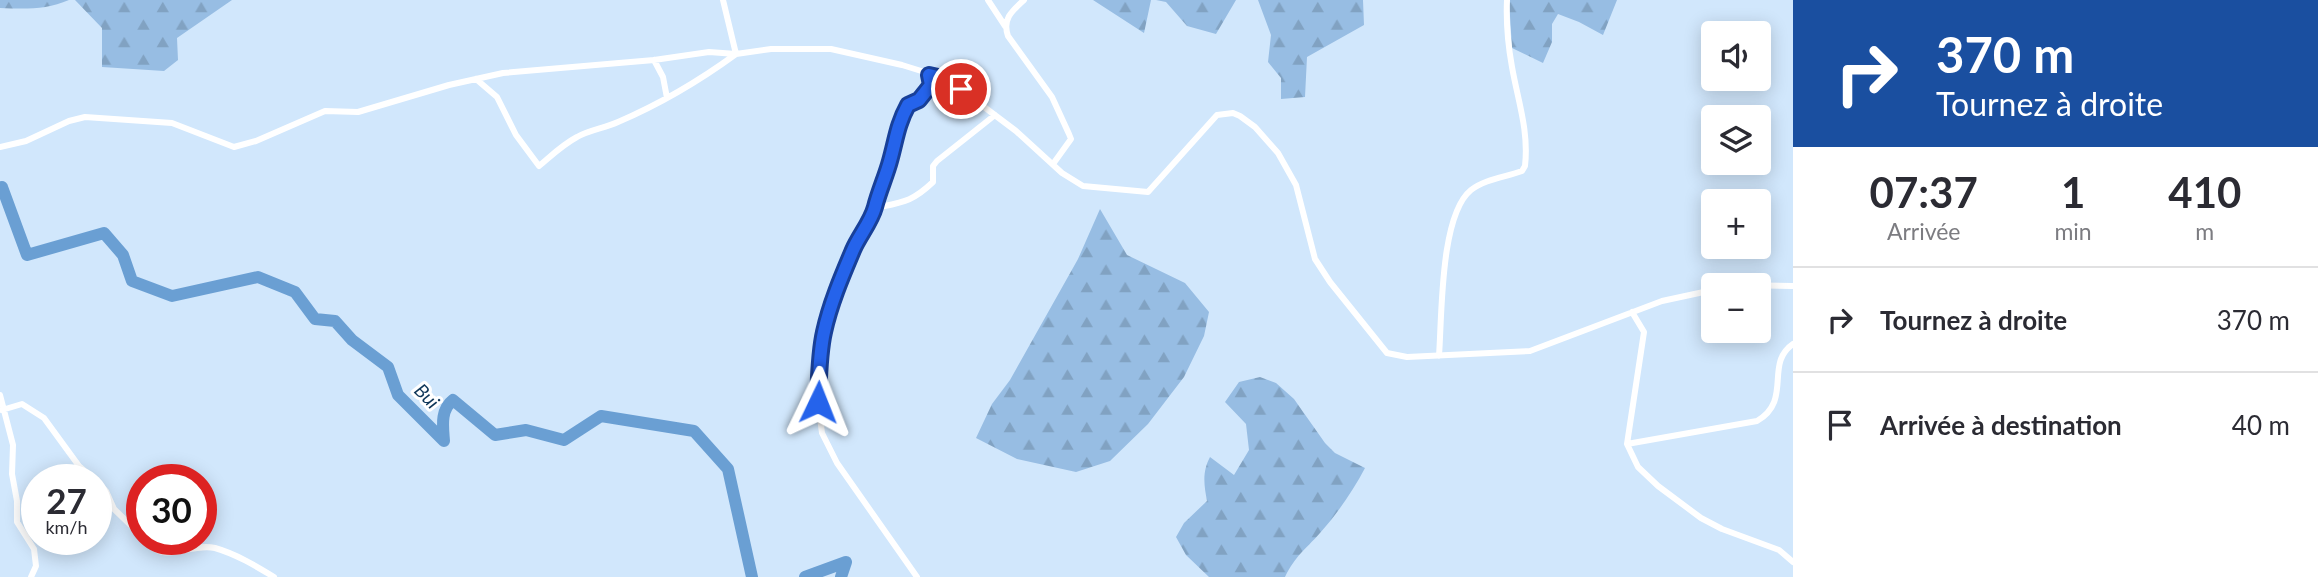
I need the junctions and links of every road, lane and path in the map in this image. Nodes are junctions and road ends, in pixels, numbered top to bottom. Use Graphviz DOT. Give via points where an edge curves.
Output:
graph roads {
  1 [pos="723,0"];
  2 [pos="988,0"];
  3 [pos="1024,0"];
  4 [pos="1507,0"];
  5 [pos="1004,26"];
  6 [pos="736,54"];
  7 [pos="654,60"];
  8 [pos="929,75"];
  9 [pos="476,79"];
  10 [pos="667,98"];
  11 [pos="995,115"];
  12 [pos="0,147"];
  13 [pos="1053,164"];
  14 [pos="875,208"];
  15 [pos="1771,286"];
  16 [pos="1793,286"];
  17 [pos="1701,293"];
  18 [pos="1632,312"];
  19 [pos="1793,344"];
  20 [pos="1439,356"];
  21 [pos="1785,384"];
  22 [pos="0,395"];
  23 [pos="1784,402"];
  24 [pos="1,410"];
  25 [pos="1628,444"];
  26 [pos="78,464"];
  27 [pos="112,504"];
  28 [pos="126,521"];
  29 [pos="217,550"];
  30 [pos="1793,562"];
  31 [pos="31,577"];
  32 [pos="274,577"];
  33 [pos="917,577"];
  1 -- 6 [label="street"];
  2 -- 5 [label="street"];
  3 -- 5 [label="street"];
  4 -- 20 [label="street" via="1512,66 1525,126 1525,166 1472,190 1451,225"];
  5 -- 13 [label="street" via="1052,97 1071,139"];
  6 -- 7 [label="street" via="709,52"];
  6 -- 8 [label="street" via="831,49"];
  6 -- 10 [label="street"];
  7 -- 9 [label="street"];
  7 -- 10 [label="street"];
  8 -- 11 [label="street" via="947,79"];
  8 -- 14 [label="street" via="931,85 908,105 896,131"];
  9 -- 10 [label="street" via="498,97 538,166 579,135"];
  9 -- 12 [label="street" via="358,112 326,111 233,147 172,123 85,117"];
  11 -- 13 [label="street"];
  11 -- 14 [label="street" via="937,161 933,182 919,195"];
  13 -- 20 [label="street" via="1089,188 1148,192 1217,115 1240,116 1287,166 1303,204 1315,259 1378,343 1387,353"];
  14 -- 33 [label="street" via="854,248 824,332 818,402 822,433 837,463"];
  15 -- 16 [label="street"];
  17 -- 18 [label="street"];
  18 -- 20 [label="street" via="1530,351"];
  18 -- 25 [label="street" via="1644,332"];
  19 -- 21 [label="street" via="1785,356"];
  22 -- 24 [label="street"];
  23 -- 25 [label="street" via="1771,416 1757,421"];
  24 -- 26 [label="street" via="22,404 44,418"];
  24 -- 31 [label="street" via="13,444 17,522 34,549 37,566"];
  25 -- 30 [label="street" via="1648,478 1701,518 1779,550"];
  27 -- 28 [label="street"];
  29 -- 32 [label="street"];
}
